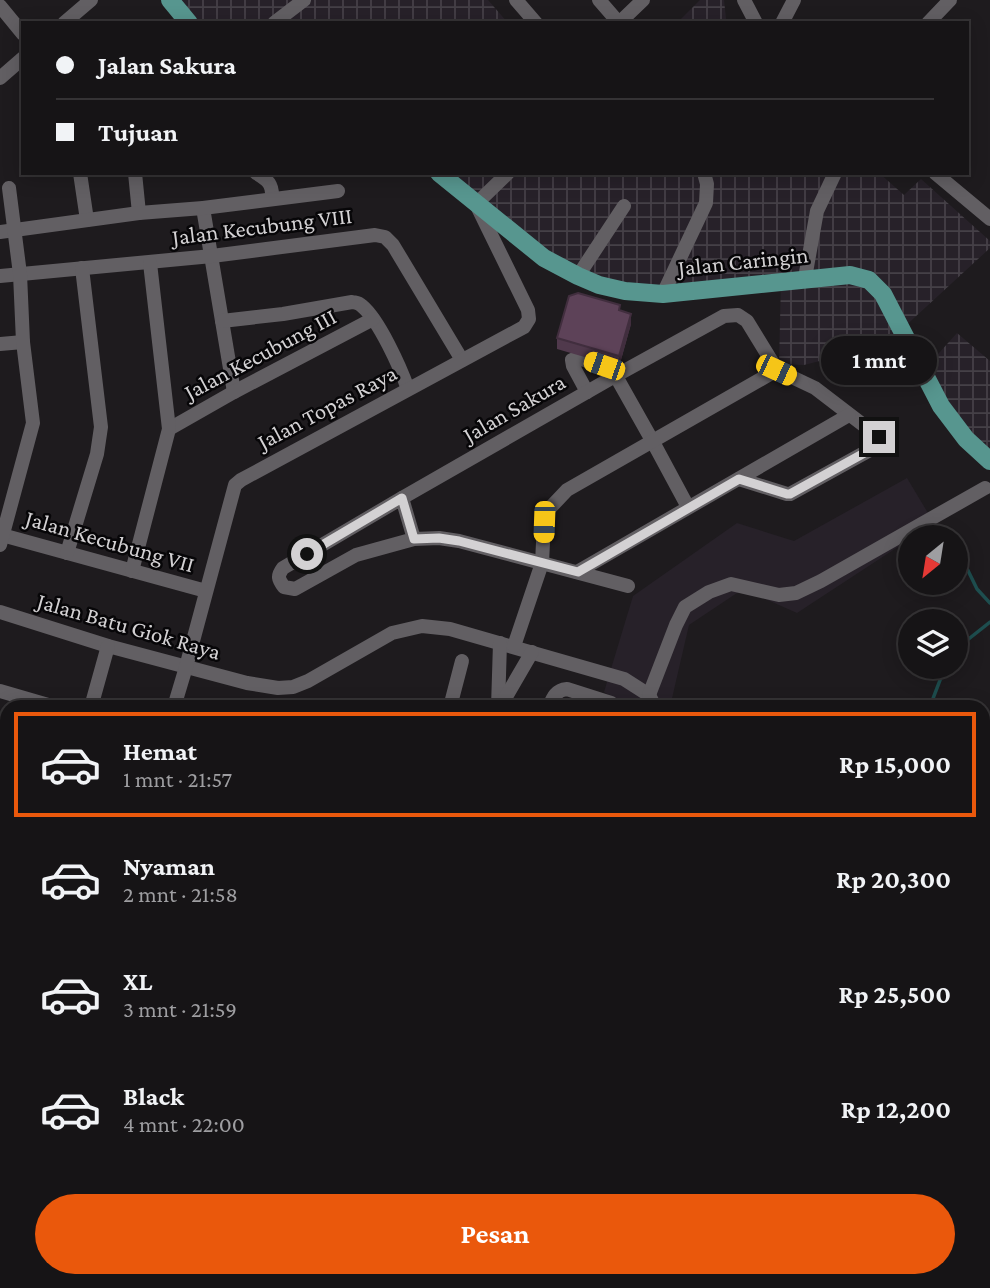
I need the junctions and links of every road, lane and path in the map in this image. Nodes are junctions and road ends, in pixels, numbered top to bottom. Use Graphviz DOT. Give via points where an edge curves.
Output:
graph roads {
  1 [pos="91,0"];
  2 [pos="170,0"];
  3 [pos="304,0"];
  4 [pos="516,0"];
  5 [pos="599,0"];
  6 [pos="643,0"];
  7 [pos="744,0"];
  8 [pos="794,0"];
  9 [pos="950,0"];
  10 [pos="0,6"];
  11 [pos="66,21"];
  12 [pos="187,21"];
  13 [pos="277,21"];
  14 [pos="534,21"];
  15 [pos="617,21"];
  16 [pos="621,21"];
  17 [pos="755,21"];
  18 [pos="783,21"];
  19 [pos="930,21"];
  20 [pos="21,32"];
  21 [pos="21,60"];
  22 [pos="0,78"];
  23 [pos="80,175"];
  24 [pos="135,175"];
  25 [pos="259,175"];
  26 [pos="506,175"];
  27 [pos="705,175"];
  28 [pos="834,175"];
  29 [pos="937,175"];
  30 [pos="447,176"];
  31 [pos="9,188"];
  32 [pos="338,191"];
  33 [pos="272,199"];
  34 [pos="476,204"];
  35 [pos="624,206"];
  36 [pos="203,208"];
  37 [pos="139,212"];
  38 [pos="990,219"];
  39 [pos="87,220"];
  40 [pos="7,231"];
  41 [pos="212,256"];
  42 [pos="150,262"];
  43 [pos="82,268"];
  44 [pos="20,274"];
  45 [pos="0,276"];
  46 [pos="578,276"];
  47 [pos="805,278"];
  48 [pos="663,294"];
  49 [pos="373,319"];
  50 [pos="222,321"];
  51 [pos="23,342"];
  52 [pos="0,344"];
  53 [pos="462,360"];
  54 [pos="776,370"];
  55 [pos="615,376"];
  56 [pos="408,389"];
  57 [pos="234,391"];
  58 [pos="587,392"];
  59 [pos="849,415"];
  60 [pos="169,429"];
  61 [pos="653,442"];
  62 [pos="990,461"];
  63 [pos="739,479"];
  64 [pos="985,488"];
  65 [pos="402,498"];
  66 [pos="688,507"];
  67 [pos="414,539"];
  68 [pos="1,540"];
  69 [pos="67,553"];
  70 [pos="542,563"];
  71 [pos="132,572"];
  72 [pos="578,572"];
  73 [pos="628,586"];
  74 [pos="205,591"];
  75 [pos="0,612"];
  76 [pos="507,645"];
  77 [pos="108,646"];
  78 [pos="532,652"];
  79 [pos="462,661"];
  80 [pos="187,667"];
  81 [pos="0,691"];
  82 [pos="19,700"];
  83 [pos="93,700"];
  84 [pos="176,700"];
  85 [pos="452,700"];
  86 [pos="500,700"];
  87 [pos="503,700"];
  88 [pos="552,700"];
  89 [pos="599,700"];
  90 [pos="651,700"];
  91 [pos="652,700"];
  1 -- 11 [label="street"];
  2 -- 12 [label="main road"];
  3 -- 13 [label="street"];
  4 -- 14 [label="street"];
  5 -- 15 [label="street"];
  6 -- 16 [label="street"];
  7 -- 17 [label="street"];
  8 -- 18 [label="street"];
  9 -- 19 [label="street"];
  10 -- 20 [label="street"];
  21 -- 22 [label="street"];
  23 -- 39 [label="street"];
  24 -- 37 [label="street"];
  25 -- 33 [label="street" via="271,185"];
  26 -- 34 [label="street"];
  27 -- 48 [label="street" via="706,203"];
  28 -- 47 [label="street" via="817,211"];
  29 -- 38 [label="street"];
  30 -- 34 [label="main road, Jalan Caringin"];
  31 -- 40 [label="street"];
  32 -- 33 [label="street"];
  33 -- 36 [label="street"];
  34 -- 46 [label="main road, Jalan Caringin" via="544,258"];
  34 -- 53 [label="street, Jalan Topas Raya" via="528,310 528,319 524,327"];
  35 -- 46 [label="street"];
  36 -- 37 [label="street"];
  36 -- 41 [label="street"];
  37 -- 39 [label="street"];
  39 -- 40 [label="street"];
  40 -- 44 [label="street"];
  41 -- 42 [label="street, Jalan Kecubung VIII"];
  41 -- 50 [label="street"];
  41 -- 53 [label="street, Jalan Kecubung VIII" via="385,237"];
  42 -- 43 [label="street, Jalan Kecubung VIII"];
  42 -- 60 [label="street"];
  43 -- 44 [label="street, Jalan Kecubung VIII"];
  43 -- 69 [label="street" via="101,427"];
  44 -- 45 [label="street, Jalan Kecubung VIII"];
  44 -- 51 [label="street"];
  46 -- 48 [label="main road, Jalan Caringin" via="625,291"];
  47 -- 48 [label="main road, Jalan Caringin"];
  47 -- 62 [label="main road, Jalan Caringin" via="850,275 869,280 883,294 941,406 965,439"];
  49 -- 50 [label="street" via="355,302"];
  49 -- 56 [label="street"];
  49 -- 57 [label="street, Jalan Kecubung III"];
  50 -- 57 [label="street"];
  51 -- 52 [label="street"];
  51 -- 68 [label="street" via="33,423"];
  53 -- 56 [label="street, Jalan Topas Raya"];
  54 -- 55 [label="street, Jalan Sakura" via="747,321 738,314 724,316"];
  54 -- 59 [label="street" via="815,388"];
  54 -- 61 [label="street"];
  55 -- 58 [label="street, Jalan Sakura"];
  55 -- 58 [label="street" via="604,366 572,360"];
  55 -- 61 [label="street"];
  56 -- 74 [label="street, Jalan Topas Raya" via="235,485"];
  57 -- 60 [label="street, Jalan Kecubung III"];
  58 -- 65 [label="street, Jalan Sakura"];
  59 -- 63 [label="street"];
  59 -- 63 [label="street" via="879,437 877,446 790,494"];
  60 -- 71 [label="street"];
  61 -- 66 [label="street"];
  61 -- 70 [label="street" via="568,489 549,509"];
  63 -- 66 [label="street"];
  64 -- 91 [label="street" via="796,593 779,595 732,583 685,607"];
  65 -- 67 [label="street"];
  65 -- 67 [label="street, Jalan Sakura" via="284,568 279,580 284,587 295,589 356,555"];
  66 -- 72 [label="street"];
  67 -- 70 [label="street" via="459,541"];
  68 -- 69 [label="street, Jalan Kecubung VII"];
  69 -- 71 [label="street, Jalan Kecubung VII"];
  70 -- 72 [label="street"];
  70 -- 76 [label="street"];
  71 -- 74 [label="street, Jalan Kecubung VII"];
  72 -- 73 [label="street"];
  74 -- 80 [label="street, Jalan Topas Raya"];
  75 -- 77 [label="street, Jalan Batu Giok Raya"];
  76 -- 78 [label="street"];
  76 -- 80 [label="street, Jalan Batu Giok Raya" via="422,626 392,633 293,687 247,683"];
  76 -- 86 [label="street"];
  77 -- 80 [label="street, Jalan Batu Giok Raya"];
  77 -- 83 [label="street"];
  78 -- 87 [label="street"];
  78 -- 90 [label="street" via="624,680"];
  79 -- 85 [label="street"];
  80 -- 84 [label="street, Jalan Topas Raya"];
  81 -- 82 [label="street"];
  88 -- 89 [label="street" via="567,689"];
}
